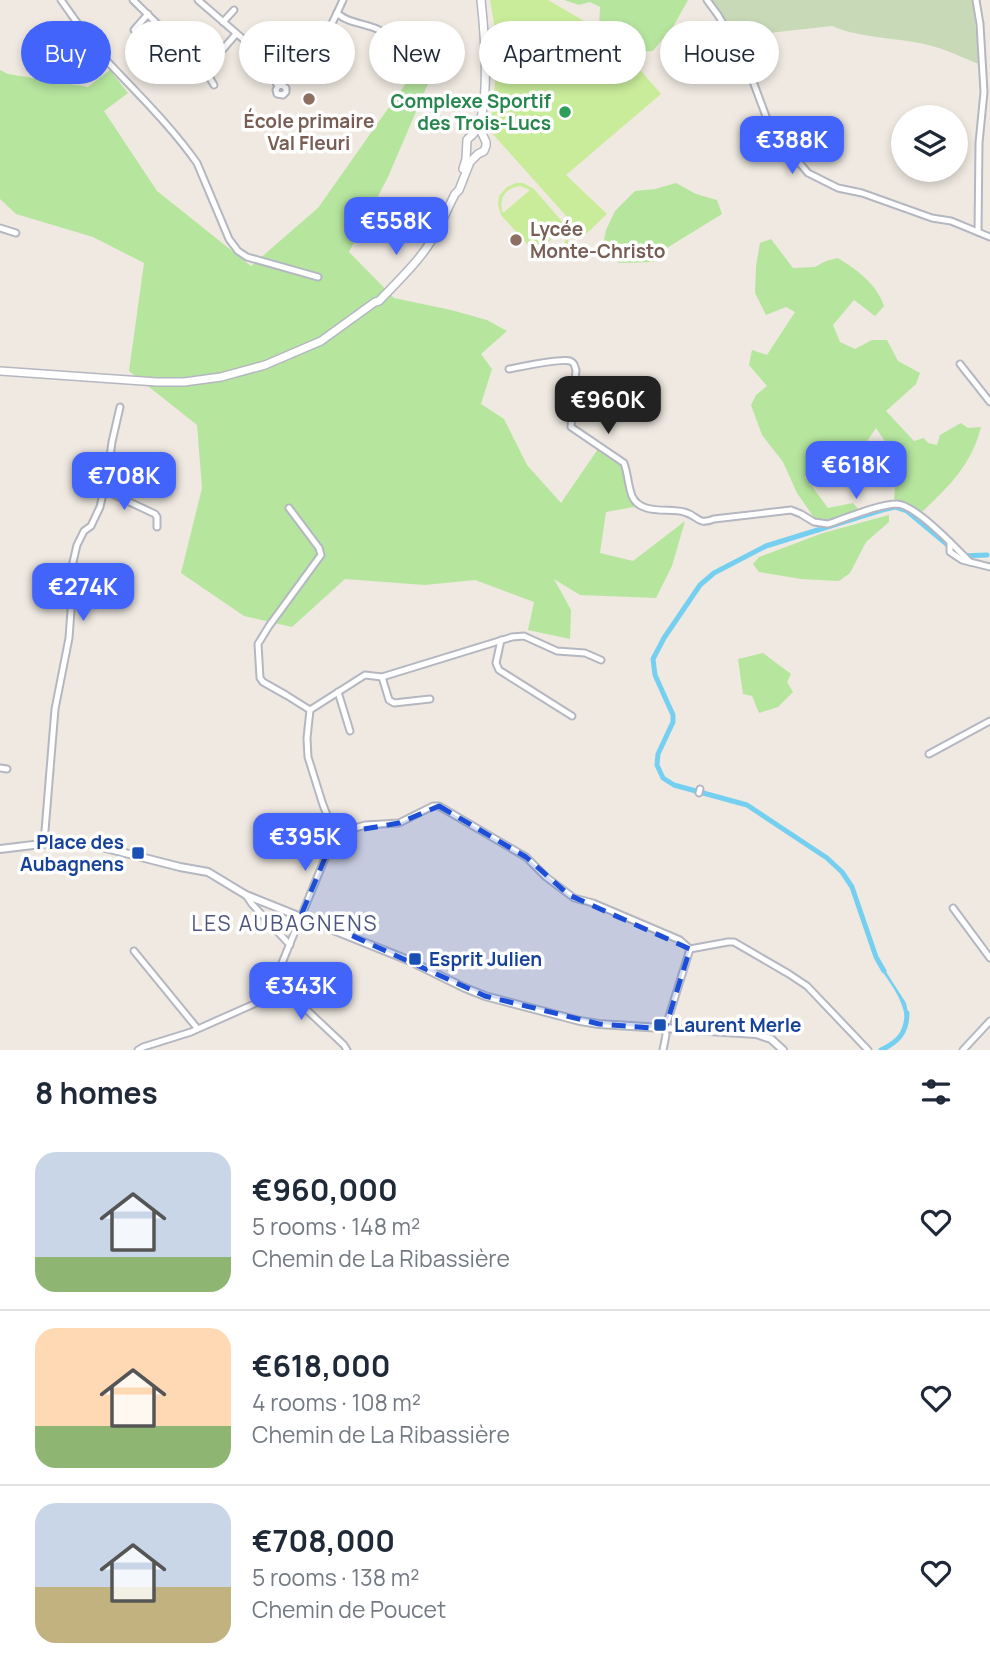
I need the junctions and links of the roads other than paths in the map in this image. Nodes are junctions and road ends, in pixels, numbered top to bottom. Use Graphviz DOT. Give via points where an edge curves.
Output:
graph roads {
  1 [pos="61,0"];
  2 [pos="133,0"];
  3 [pos="198,0"];
  4 [pos="343,0"];
  5 [pos="481,0"];
  6 [pos="707,0"];
  7 [pos="976,0"];
  8 [pos="234,10"];
  9 [pos="337,13"];
  10 [pos="148,14"];
  11 [pos="142,21"];
  12 [pos="155,21"];
  13 [pos="222,21"];
  14 [pos="224,21"];
  15 [pos="332,21"];
  16 [pos="980,23"];
  17 [pos="225,24"];
  18 [pos="369,26"];
  19 [pos="990,26"];
  20 [pos="236,34"];
  21 [pos="239,36"];
  22 [pos="225,47"];
  23 [pos="481,118"];
  24 [pos="473,134"];
  25 [pos="484,137"];
  26 [pos="467,147"];
  27 [pos="478,154"];
  28 [pos="455,194"];
  29 [pos="0,228"];
  30 [pos="978,232"];
  31 [pos="16,233"];
  32 [pos="990,237"];
  33 [pos="318,276"];
  34 [pos="960,364"];
  35 [pos="509,369"];
  36 [pos="0,371"];
  37 [pos="990,402"];
  38 [pos="120,407"];
  39 [pos="104,490"];
  40 [pos="289,508"];
  41 [pos="157,527"];
  42 [pos="990,567"];
  43 [pos="501,640"];
  44 [pos="601,660"];
  45 [pos="382,677"];
  46 [pos="338,692"];
  47 [pos="430,699"];
  48 [pos="310,710"];
  49 [pos="572,716"];
  50 [pos="990,721"];
  51 [pos="350,731"];
  52 [pos="929,754"];
  53 [pos="0,768"];
  54 [pos="7,769"];
  55 [pos="335,834"];
  56 [pos="44,843"];
  57 [pos="0,849"];
  58 [pos="246,895"];
  59 [pos="953,908"];
  60 [pos="302,918"];
  61 [pos="290,945"];
  62 [pos="690,949"];
  63 [pos="134,951"];
  64 [pos="990,958"];
  65 [pos="275,980"];
  66 [pos="990,1021"];
  67 [pos="197,1028"];
  68 [pos="665,1029"];
  69 [pos="138,1050"];
  70 [pos="346,1050"];
  71 [pos="663,1050"];
  72 [pos="783,1050"];
  73 [pos="868,1050"];
  74 [pos="963,1050"];
  1 -- 33 [label="street" via="197,163 237,251"];
  2 -- 10 [label="street"];
  3 -- 13 [label="street"];
  4 -- 9 [label="street"];
  5 -- 23 [label="main road" via="485,63"];
  6 -- 30 [label="street" via="745,60 768,119 808,173 838,188"];
  7 -- 16 [label="street"];
  8 -- 14 [label="street"];
  9 -- 15 [label="street"];
  9 -- 18 [label="street"];
  10 -- 11 [label="street"];
  10 -- 12 [label="street"];
  16 -- 19 [label="street"];
  16 -- 30 [label="street" via="984,92"];
  17 -- 20 [label="street"];
  20 -- 21 [label="street"];
  20 -- 22 [label="street"];
  23 -- 24 [label="main road"];
  23 -- 25 [label="main road"];
  24 -- 25 [label="main road"];
  24 -- 26 [label="main road"];
  25 -- 27 [label="main road" via="485,149"];
  26 -- 27 [label="main road"];
  26 -- 28 [label="main road"];
  27 -- 28 [label="main road"];
  28 -- 36 [label="main road" via="438,230 412,267 379,301 321,341 279,360 184,382"];
  29 -- 31 [label="street"];
  30 -- 32 [label="street"];
  34 -- 37 [label="street"];
  35 -- 42 [label="street" via="562,360 575,365 571,427 624,463 632,496 640,506 685,512 706,522 791,510 828,524 880,507 903,505 920,515 958,558"];
  38 -- 39 [label="street"];
  39 -- 41 [label="street" via="155,514"];
  39 -- 56 [label="street" via="73,562 69,638 55,709"];
  40 -- 48 [label="street" via="321,555 269,626 258,644 258,654 261,680"];
  43 -- 44 [label="street" via="524,636 557,652 585,653"];
  43 -- 45 [label="street"];
  43 -- 49 [label="street" via="499,670"];
  45 -- 46 [label="street" via="365,675"];
  45 -- 47 [label="street" via="394,703"];
  46 -- 48 [label="street"];
  46 -- 51 [label="street"];
  48 -- 55 [label="street" via="307,757"];
  50 -- 52 [label="street"];
  53 -- 54 [label="street"];
  55 -- 60 [label="street"];
  55 -- 62 [label="street" via="365,825 400,823 439,806 526,857 569,895 680,940"];
  56 -- 57 [label="street"];
  56 -- 58 [label="street" via="90,844 208,872"];
  58 -- 60 [label="street"];
  58 -- 61 [label="street"];
  59 -- 64 [label="street"];
  60 -- 61 [label="street"];
  60 -- 68 [label="street" via="485,996 580,1021"];
  61 -- 65 [label="street"];
  62 -- 68 [label="street"];
  62 -- 73 [label="street" via="734,942 807,986"];
  63 -- 67 [label="street"];
  65 -- 67 [label="street" via="264,998"];
  65 -- 70 [label="street"];
  66 -- 74 [label="street"];
  67 -- 69 [label="street"];
  68 -- 71 [label="street"];
  68 -- 72 [label="street" via="756,1034"];
}
